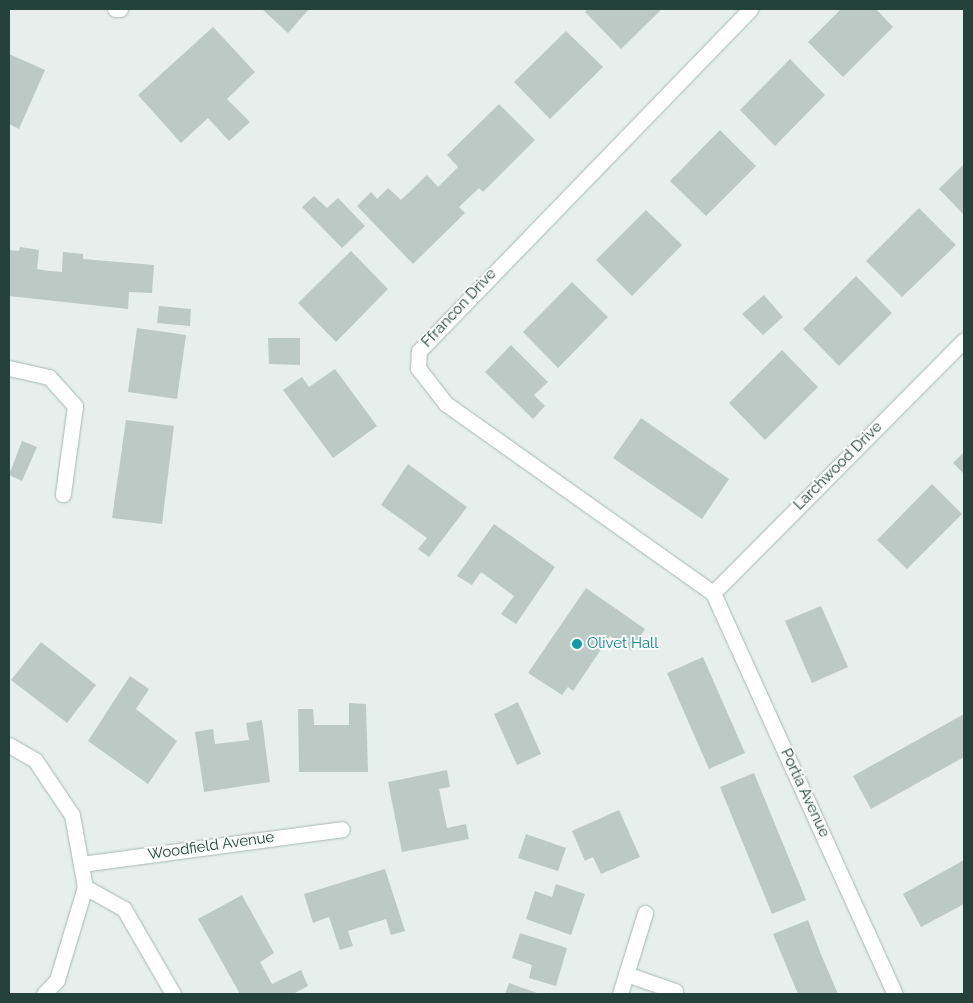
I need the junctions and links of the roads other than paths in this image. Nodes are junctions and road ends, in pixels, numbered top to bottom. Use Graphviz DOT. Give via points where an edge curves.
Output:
graph roads {
  1 [pos="115,9"];
  2 [pos="120,9"];
  3 [pos="750,9"];
  4 [pos="964,340"];
  5 [pos="9,368"];
  6 [pos="63,494"];
  7 [pos="713,593"];
  8 [pos="9,744"];
  9 [pos="342,829"];
  10 [pos="81,864"];
  11 [pos="86,887"];
  12 [pos="645,913"];
  13 [pos="626,974"];
  14 [pos="675,991"];
  15 [pos="44,994"];
  16 [pos="173,994"];
  17 [pos="620,994"];
  18 [pos="895,994"];
  1 -- 2 [label="street"];
  3 -- 7 [label="street, Ffrancon Drive" via="419,351 418,368 446,404"];
  4 -- 7 [label="street, Larchwood Drive"];
  5 -- 6 [label="street" via="49,377 75,406"];
  7 -- 18 [label="street, Portia Avenue"];
  8 -- 10 [label="street" via="36,760 72,815"];
  9 -- 10 [label="street, Woodfield Avenue"];
  10 -- 11 [label="street"];
  11 -- 15 [label="street" via="57,980"];
  11 -- 16 [label="street" via="124,909"];
  12 -- 13 [label="street"];
  13 -- 14 [label="street"];
  13 -- 17 [label="street"];
}
